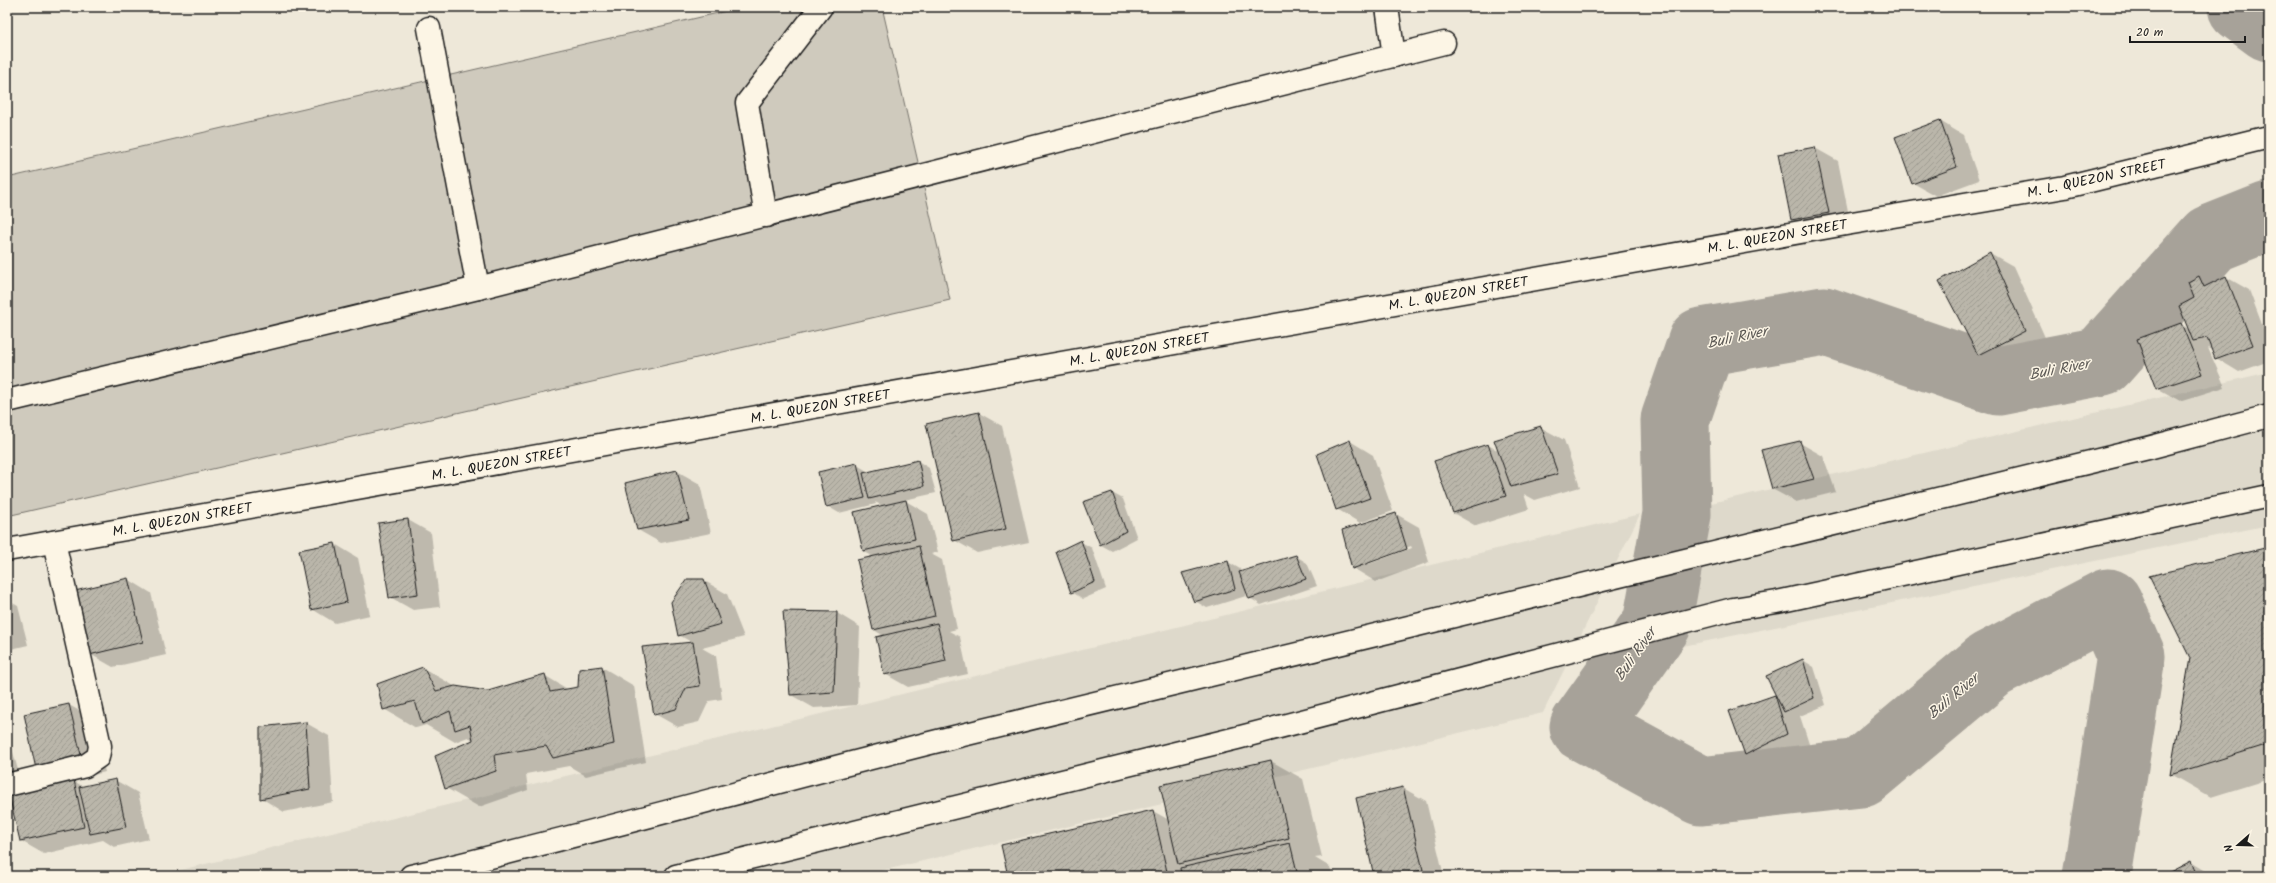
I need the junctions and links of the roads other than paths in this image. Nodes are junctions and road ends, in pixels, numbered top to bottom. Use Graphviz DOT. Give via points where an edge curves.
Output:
graph roads {
  1 [pos="821,7"];
  2 [pos="1387,7"];
  3 [pos="429,28"];
  4 [pos="1444,42"];
  5 [pos="1394,56"];
  6 [pos="2269,137"];
  7 [pos="766,216"];
  8 [pos="478,288"];
  9 [pos="7,401"];
  10 [pos="2269,416"];
  11 [pos="2269,496"];
  12 [pos="54,542"];
  13 [pos="7,550"];
  14 [pos="7,785"];
  15 [pos="410,876"];
  16 [pos="676,876"];
  1 -- 7 [label="street" via="747,103"];
  2 -- 5 [label="street"];
  3 -- 8 [label="street"];
  4 -- 5 [label="street"];
  5 -- 7 [label="street"];
  6 -- 12 [label="street, M. L. QUEZON STREET" via="2065,187"];
  7 -- 8 [label="street"];
  8 -- 9 [label="street"];
  10 -- 15 [label="street" via="2148,448 942,740 519,851"];
  11 -- 16 [label="street" via="1777,602 1733,609 1237,738"];
  12 -- 13 [label="street, M. L. QUEZON STREET"];
  12 -- 14 [label="street" via="100,746 98,757 85,766"];
}
